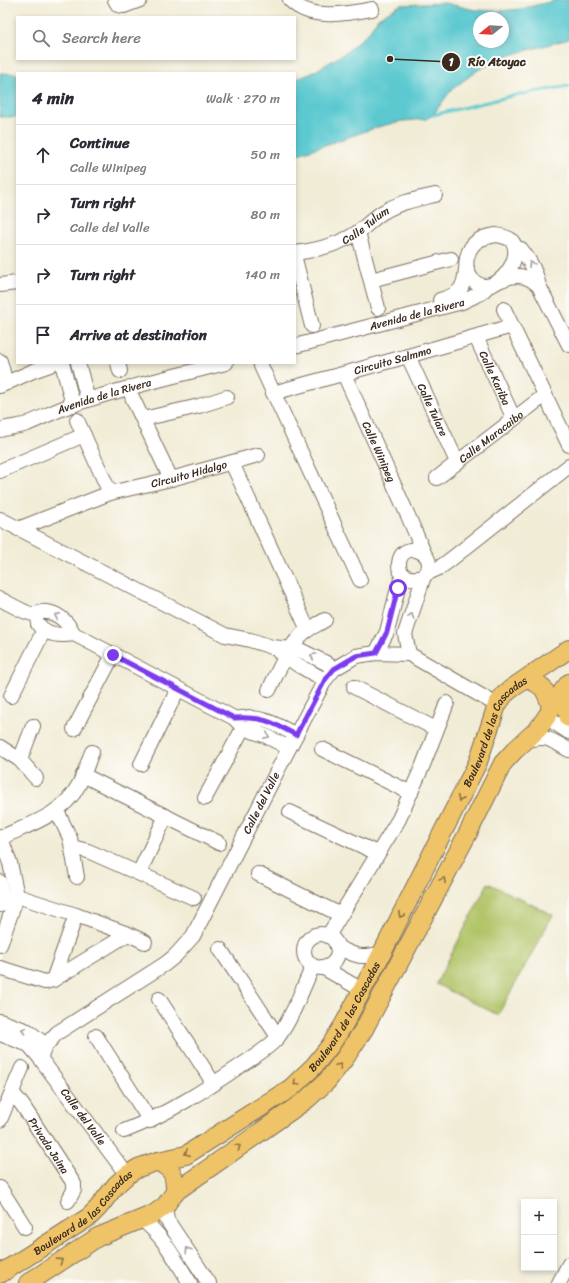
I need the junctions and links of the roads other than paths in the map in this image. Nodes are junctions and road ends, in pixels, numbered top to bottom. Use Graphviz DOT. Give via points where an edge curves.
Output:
graph roads {
  1 [pos="115,0"];
  2 [pos="140,0"];
  3 [pos="290,0"];
  4 [pos="372,9"];
  5 [pos="435,195"];
  6 [pos="358,232"];
  7 [pos="515,249"];
  8 [pos="296,253"];
  9 [pos="451,259"];
  10 [pos="296,263"];
  11 [pos="466,269"];
  12 [pos="371,280"];
  13 [pos="501,280"];
  14 [pos="16,283"];
  15 [pos="0,285"];
  16 [pos="488,286"];
  17 [pos="539,286"];
  18 [pos="504,309"];
  19 [pos="387,314"];
  20 [pos="312,326"];
  21 [pos="512,326"];
  22 [pos="476,337"];
  23 [pos="296,338"];
  24 [pos="569,345"];
  25 [pos="296,346"];
  26 [pos="408,356"];
  27 [pos="0,361"];
  28 [pos="56,364"];
  29 [pos="78,364"];
  30 [pos="194,364"];
  31 [pos="221,364"];
  32 [pos="261,366"];
  33 [pos="344,374"];
  34 [pos="145,380"];
  35 [pos="3,385"];
  36 [pos="273,393"];
  37 [pos="545,395"];
  38 [pos="87,396"];
  39 [pos="132,397"];
  40 [pos="227,397"];
  41 [pos="72,401"];
  42 [pos="143,419"];
  43 [pos="514,419"];
  44 [pos="77,420"];
  45 [pos="3,429"];
  46 [pos="84,435"];
  47 [pos="569,445"];
  48 [pos="258,455"];
  49 [pos="232,462"];
  50 [pos="457,462"];
  51 [pos="569,466"];
  52 [pos="0,471"];
  53 [pos="437,478"];
  54 [pos="171,479"];
  55 [pos="110,493"];
  56 [pos="0,519"];
  57 [pos="414,528"];
  58 [pos="18,529"];
  59 [pos="407,552"];
  60 [pos="425,555"];
  61 [pos="450,560"];
  62 [pos="403,575"];
  63 [pos="425,575"];
  64 [pos="360,580"];
  65 [pos="0,599"];
  66 [pos="33,615"];
  67 [pos="325,620"];
  68 [pos="44,630"];
  69 [pos="308,630"];
  70 [pos="387,632"];
  71 [pos="74,634"];
  72 [pos="405,634"];
  73 [pos="569,649"];
  74 [pos="288,653"];
  75 [pos="376,653"];
  76 [pos="409,654"];
  77 [pos="113,655"];
  78 [pos="329,675"];
  79 [pos="526,679"];
  80 [pos="566,686"];
  81 [pos="354,687"];
  82 [pos="178,689"];
  83 [pos="269,690"];
  84 [pos="11,696"];
  85 [pos="447,703"];
  86 [pos="497,705"];
  87 [pos="550,710"];
  88 [pos="569,718"];
  89 [pos="247,722"];
  90 [pos="33,726"];
  91 [pos="74,729"];
  92 [pos="436,729"];
  93 [pos="489,732"];
  94 [pos="569,732"];
  95 [pos="296,735"];
  96 [pos="520,746"];
  97 [pos="0,747"];
  98 [pos="289,748"];
  99 [pos="322,748"];
  100 [pos="569,750"];
  101 [pos="92,752"];
  102 [pos="20,760"];
  103 [pos="141,764"];
  104 [pos="83,775"];
  105 [pos="36,778"];
  106 [pos="411,793"];
  107 [pos="205,798"];
  108 [pos="57,811"];
  109 [pos="290,812"];
  110 [pos="166,816"];
  111 [pos="0,837"];
  112 [pos="218,843"];
  113 [pos="72,847"];
  114 [pos="377,853"];
  115 [pos="139,873"];
  116 [pos="258,874"];
  117 [pos="77,877"];
  118 [pos="0,882"];
  119 [pos="194,898"];
  120 [pos="5,899"];
  121 [pos="76,915"];
  122 [pos="341,915"];
  123 [pos="128,934"];
  124 [pos="333,941"];
  125 [pos="145,942"];
  126 [pos="0,945"];
  127 [pos="220,949"];
  128 [pos="382,953"];
  129 [pos="318,967"];
  130 [pos="0,968"];
  131 [pos="53,980"];
  132 [pos="362,990"];
  133 [pos="159,999"];
  134 [pos="0,1021"];
  135 [pos="0,1034"];
  136 [pos="96,1036"];
  137 [pos="278,1037"];
  138 [pos="46,1045"];
  139 [pos="40,1058"];
  140 [pos="22,1068"];
  141 [pos="214,1084"];
  142 [pos="12,1092"];
  143 [pos="0,1120"];
  144 [pos="150,1121"];
  145 [pos="124,1131"];
  146 [pos="158,1161"];
  147 [pos="127,1174"];
  148 [pos="0,1188"];
  149 [pos="108,1196"];
  150 [pos="170,1199"];
  151 [pos="68,1201"];
  152 [pos="142,1220"];
  153 [pos="124,1225"];
  154 [pos="25,1227"];
  155 [pos="569,1264"];
  156 [pos="0,1274"];
  157 [pos="28,1283"];
  158 [pos="190,1283"];
  159 [pos="208,1283"];
  160 [pos="559,1283"];
  1 -- 2 [label="street" via="118,5 124,6"];
  3 -- 4 [label="street" via="300,8 328,14 350,14"];
  5 -- 6 [label="street, Calle Tulum" via="384,211"];
  6 -- 8 [label="street, Calle Tulum" via="322,249"];
  6 -- 12 [label="street"];
  7 -- 11 [label="street" via="511,240 505,237 496,235 480,239 469,251"];
  7 -- 13 [label="street" via="511,265"];
  17 -- 7 [label="street, one-way" via="535,271 526,256 521,249"];
  9 -- 12 [label="street"];
  10 -- 20 [label="street"];
  11 -- 16 [label="street" via="475,282 481,286"];
  11 -- 19 [label="street, Avenida de la Rivera" via="465,282 453,296"];
  12 -- 19 [label="street"];
  13 -- 16 [label="street"];
  13 -- 17 [label="street" via="518,275 533,280"];
  14 -- 15 [label="street"];
  16 -- 19 [label="street, Avenida de la Rivera" via="481,293 462,302"];
  17 -- 24 [label="street"];
  18 -- 21 [label="street"];
  19 -- 23 [label="street, Avenida de la Rivera"];
  19 -- 25 [label="street, Avenida de la Rivera"];
  21 -- 22 [label="street, Circuito Salmmo"];
  21 -- 37 [label="street"];
  22 -- 26 [label="street, Circuito Salmmo"];
  22 -- 43 [label="street, Calle Kariba"];
  26 -- 33 [label="street, Circuito Salmmo"];
  26 -- 50 [label="street, Calle Tulare"];
  27 -- 35 [label="street"];
  28 -- 35 [label="street"];
  28 -- 41 [label="street"];
  29 -- 38 [label="street"];
  30 -- 34 [label="street, Avenida de la Rivera"];
  31 -- 34 [label="street, Avenida de la Rivera"];
  32 -- 36 [label="street"];
  33 -- 36 [label="street, Circuito Salmmo"];
  33 -- 57 [label="street, Calle Winipeg"];
  34 -- 38 [label="street, Avenida de la Rivera"];
  36 -- 64 [label="street"];
  37 -- 43 [label="street, Calle Maracaibo"];
  37 -- 47 [label="street"];
  38 -- 41 [label="street, Avenida de la Rivera"];
  39 -- 42 [label="street"];
  40 -- 42 [label="street"];
  41 -- 45 [label="street, Avenida de la Rivera" via="36,410"];
  42 -- 54 [label="street"];
  43 -- 50 [label="street, Calle Maracaibo"];
  44 -- 46 [label="street"];
  46 -- 52 [label="street"];
  46 -- 55 [label="street"];
  48 -- 49 [label="street"];
  49 -- 54 [label="street, Circuito Hidalgo"];
  49 -- 69 [label="street, Circuito Hidalgo"];
  50 -- 53 [label="street, Calle Maracaibo"];
  51 -- 61 [label="street"];
  54 -- 55 [label="street, Circuito Hidalgo"];
  55 -- 58 [label="street, Circuito Hidalgo"];
  56 -- 58 [label="street"];
  57 -- 59 [label="street"];
  57 -- 60 [label="street, Calle Winipeg"];
  58 -- 74 [label="street" via="225,635 250,640"];
  59 -- 60 [label="street" via="416,550"];
  59 -- 62 [label="street" via="400,559 399,565"];
  60 -- 61 [label="street"];
  60 -- 63 [label="street" via="428,568"];
  61 -- 63 [label="street"];
  62 -- 63 [label="street" via="409,579"];
  62 -- 70 [label="street"];
  72 -- 63 [label="street, one-way"];
  65 -- 66 [label="street"];
  66 -- 68 [label="street"];
  71 -- 66 [label="street, one-way" via="64,620 55,614 45,612"];
  67 -- 69 [label="street"];
  68 -- 71 [label="street" via="58,636"];
  68 -- 84 [label="street"];
  69 -- 74 [label="street" via="298,638"];
  70 -- 72 [label="street"];
  70 -- 75 [label="street"];
  71 -- 77 [label="street"];
  72 -- 76 [label="street"];
  73 -- 79 [label="main road, Boulevard de las Cascadas"];
  74 -- 78 [label="street"];
  74 -- 83 [label="street"];
  75 -- 76 [label="street"];
  75 -- 78 [label="street" via="356,656"];
  76 -- 86 [label="street"];
  77 -- 82 [label="street"];
  77 -- 91 [label="street"];
  78 -- 95 [label="street, Calle del Valle"];
  79 -- 86 [label="main road, Boulevard de las Cascadas" via="504,695"];
  79 -- 87 [label="main road" via="542,687 548,696"];
  80 -- 87 [label="main road, Boulevard de las Cascadas"];
  80 -- 88 [label="main road" via="565,703"];
  81 -- 92 [label="street"];
  82 -- 89 [label="street" via="234,718"];
  82 -- 103 [label="street"];
  85 -- 92 [label="street"];
  86 -- 93 [label="main road, Boulevard de las Cascadas"];
  87 -- 94 [label="street" via="552,721"];
  87 -- 96 [label="main road, Boulevard de las Cascadas" via="539,728"];
  89 -- 95 [label="street" via="270,721"];
  89 -- 98 [label="street, one-way"];
  89 -- 107 [label="street"];
  90 -- 102 [label="street"];
  92 -- 106 [label="street"];
  93 -- 96 [label="main road" via="499,747"];
  93 -- 128 [label="main road, Boulevard de las Cascadas, one-way" via="478,762"];
  95 -- 98 [label="street, Calle del Valle"];
  96 -- 100 [label="street" via="539,737 545,737"];
  150 -- 96 [label="main road, Boulevard de las Cascadas, one-way" via="306,1100 327,1081 345,1058 364,1029 503,763"];
  97 -- 102 [label="street"];
  98 -- 138 [label="street, Calle del Valle" via="193,936 185,946 165,964 57,1032"];
  99 -- 106 [label="street"];
  101 -- 104 [label="street"];
  102 -- 105 [label="street"];
  104 -- 108 [label="street" via="77,788"];
  104 -- 110 [label="street"];
  106 -- 114 [label="street" via="399,819"];
  108 -- 111 [label="street"];
  108 -- 113 [label="street"];
  109 -- 114 [label="street"];
  110 -- 112 [label="street"];
  110 -- 115 [label="street"];
  111 -- 120 [label="street" via="10,863"];
  113 -- 115 [label="street" via="88,851"];
  113 -- 117 [label="street"];
  114 -- 122 [label="street"];
  115 -- 119 [label="street"];
  116 -- 122 [label="street"];
  118 -- 120 [label="street"];
  120 -- 121 [label="street"];
  120 -- 126 [label="street"];
  121 -- 123 [label="street"];
  121 -- 131 [label="street"];
  122 -- 124 [label="street"];
  123 -- 125 [label="street"];
  123 -- 131 [label="street"];
  124 -- 128 [label="street" via="355,956"];
  124 -- 129 [label="street" via="338,951 334,960 331,964"];
  124 -- 129 [label="street" via="319,934 307,941 304,955"];
  127 -- 137 [label="street"];
  128 -- 132 [label="main road, Boulevard de las Cascadas"];
  129 -- 132 [label="street"];
  129 -- 137 [label="street"];
  130 -- 131 [label="street" via="45,982"];
  132 -- 146 [label="main road, Boulevard de las Cascadas, one-way" via="330,1046 291,1088 186,1155"];
  133 -- 141 [label="street"];
  138 -- 134 [label="street, one-way" via="28,1031"];
  135 -- 139 [label="street, Calle del Valle" via="29,1045"];
  136 -- 144 [label="street"];
  137 -- 141 [label="street" via="269,1047"];
  138 -- 139 [label="street, Calle del Valle"];
  139 -- 147 [label="street, Calle del Valle"];
  140 -- 142 [label="street"];
  141 -- 144 [label="street"];
  142 -- 143 [label="street"];
  142 -- 151 [label="street, Privada Jaina" via="74,1184"];
  144 -- 145 [label="street"];
  146 -- 147 [label="main road, Boulevard de las Cascadas"];
  146 -- 150 [label="main road" via="169,1168 175,1178"];
  147 -- 149 [label="main road, Boulevard de las Cascadas"];
  148 -- 154 [label="street"];
  149 -- 153 [label="main road" via="110,1215"];
  149 -- 156 [label="main road, Boulevard de las Cascadas" via="88,1217"];
  150 -- 152 [label="main road, Boulevard de las Cascadas"];
  159 -- 150 [label="street, one-way" via="167,1220"];
  152 -- 153 [label="main road, Boulevard de las Cascadas"];
  152 -- 158 [label="street" via="158,1234"];
  157 -- 153 [label="main road, Boulevard de las Cascadas, one-way" via="98,1237"];
  155 -- 160 [label="street"];
}
